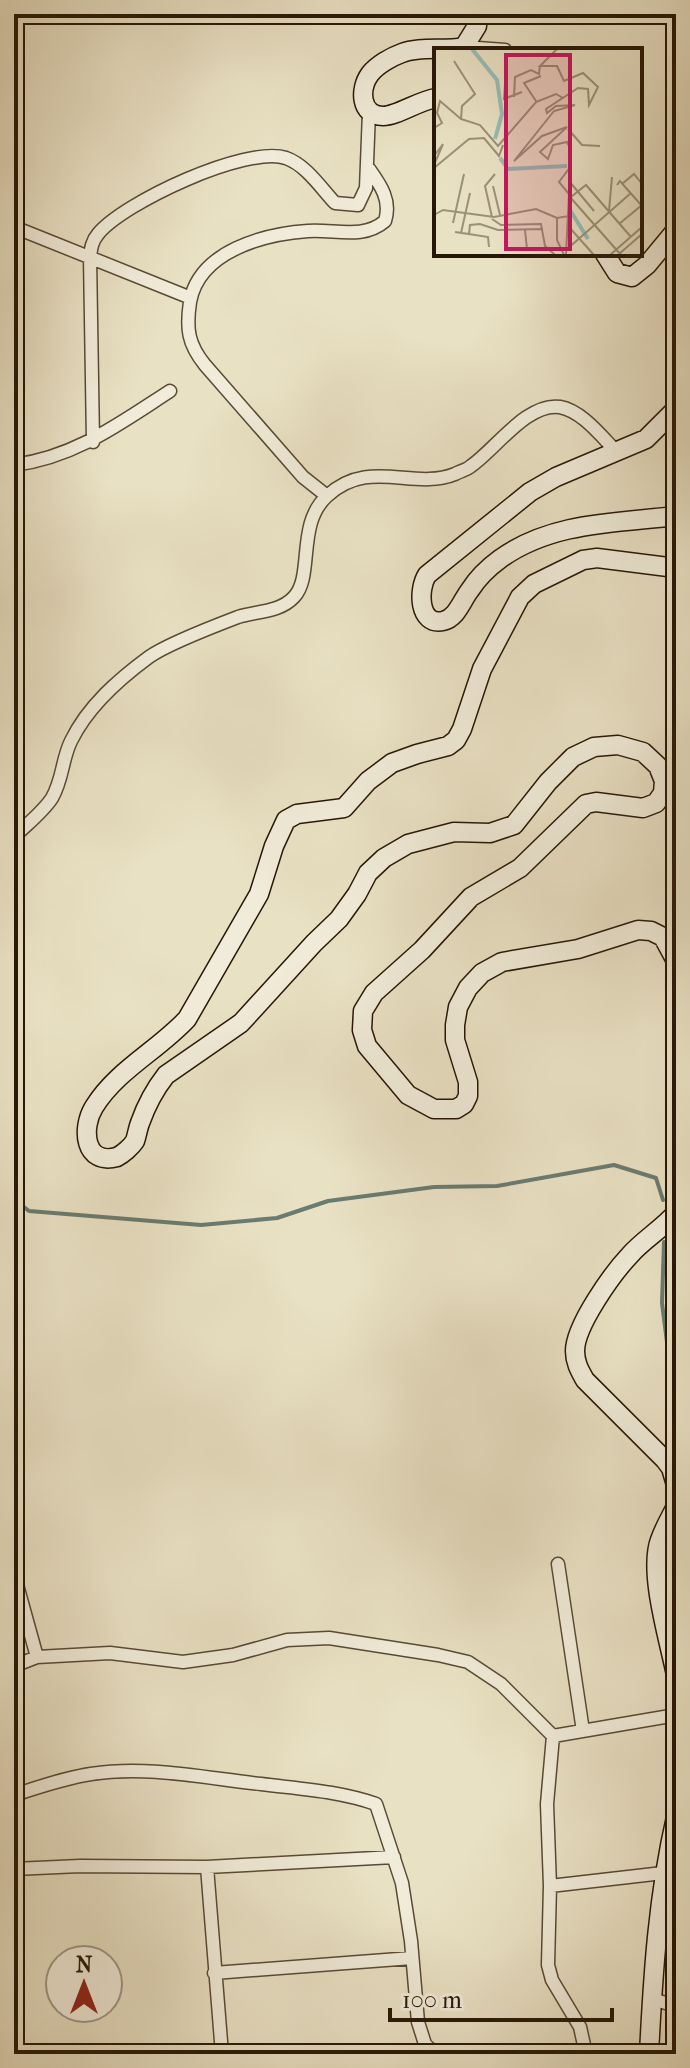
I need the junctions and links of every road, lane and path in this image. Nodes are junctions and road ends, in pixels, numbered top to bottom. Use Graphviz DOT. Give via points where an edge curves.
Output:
graph roads {
  1 [pos="477,15"];
  2 [pos="464,47"];
  3 [pos="452,48"];
  4 [pos="478,48"];
  5 [pos="434,49"];
  6 [pos="434,98"];
  7 [pos="369,112"];
  8 [pos="367,166"];
  9 [pos="14,227"];
  10 [pos="676,230"];
  11 [pos="606,256"];
  12 [pos="90,257"];
  13 [pos="191,298"];
  14 [pos="170,391"];
  15 [pos="676,409"];
  16 [pos="93,442"];
  17 [pos="616,451"];
  18 [pos="14,465"];
  19 [pos="327,496"];
  20 [pos="676,516"];
  21 [pos="676,568"];
  22 [pos="14,837"];
  23 [pos="676,961"];
  24 [pos="676,1213"];
  25 [pos="676,1485"];
  26 [pos="676,1500"];
  27 [pos="676,1506"];
  28 [pos="558,1564"];
  29 [pos="14,1574"];
  30 [pos="37,1657"];
  31 [pos="14,1666"];
  32 [pos="676,1675"];
  33 [pos="676,1715"];
  34 [pos="583,1731"];
  35 [pos="553,1736"];
  36 [pos="14,1795"];
  37 [pos="675,1827"];
  38 [pos="394,1857"];
  39 [pos="207,1867"];
  40 [pos="14,1869"];
  41 [pos="663,1873"];
  42 [pos="550,1886"];
  43 [pos="412,1958"];
  44 [pos="214,1973"];
  45 [pos="652,1999"];
  46 [pos="676,2006"];
  47 [pos="222,2054"];
  48 [pos="435,2054"];
  49 [pos="586,2054"];
  50 [pos="649,2054"];
  1 -- 2 [label="street" via="477,26"];
  2 -- 3 [label="street"];
  2 -- 4 [label="street"];
  5 -- 7 [label="street" via="403,52 369,75 363,103"];
  6 -- 7 [label="street" via="391,116"];
  7 -- 8 [label="street"];
  8 -- 12 [label="street" via="363,199 349,206 335,203 285,158 248,157 197,174 117,217 92,243"];
  8 -- 13 [label="street" via="386,198 388,212 377,228 308,231 238,246 207,268"];
  9 -- 12 [label="street"];
  10 -- 11 [label="street" via="632,277 617,273"];
  12 -- 13 [label="street"];
  12 -- 16 [label="street"];
  13 -- 19 [label="street" via="186,330 194,351 303,477"];
  14 -- 16 [label="street"];
  15 -- 17 [label="street" via="646,439"];
  16 -- 18 [label="street"];
  17 -- 19 [label="street" via="579,415 560,407 542,408 459,472 420,478 379,474"];
  17 -- 20 [label="street" via="530,492 427,575 420,595 428,616 438,622 452,617 498,560 536,538 576,527"];
  19 -- 22 [label="street" via="311,519 296,596 152,655 105,693 71,741 50,801"];
  21 -- 23 [label="street" via="597,558 534,584 520,597 482,669 456,740 392,763 344,808 286,820 259,894 187,1019 104,1092 84,1133 88,1145 105,1157 127,1151 166,1075 241,1023 339,919 384,858 408,844 454,832 490,833 514,825 573,757 594,747 618,745 643,752 664,781 656,803 643,808 586,804 520,868 471,897 374,993 363,1011 367,1046 408,1095 434,1109 456,1109 468,1096 455,1040 458,1007 482,973 502,962 578,949 638,930 663,937"];
  24 -- 25 [label="street" via="630,1255 602,1293 575,1350 585,1380 665,1460"];
  26 -- 27 [label="street"];
  27 -- 32 [label="street" via="656,1559"];
  28 -- 34 [label="street"];
  29 -- 30 [label="street"];
  30 -- 31 [label="street"];
  30 -- 35 [label="street" via="110,1653 183,1662 287,1640 329,1638 468,1662 501,1684"];
  33 -- 34 [label="street"];
  34 -- 35 [label="street"];
  35 -- 42 [label="street" via="547,1804"];
  36 -- 38 [label="street" via="92,1774 130,1771 342,1794 376,1804"];
  37 -- 41 [label="street"];
  38 -- 39 [label="street"];
  38 -- 43 [label="street"];
  39 -- 40 [label="street"];
  39 -- 44 [label="street"];
  41 -- 42 [label="street"];
  41 -- 45 [label="street"];
  42 -- 49 [label="street" via="548,1972 580,2027"];
  43 -- 44 [label="street"];
  43 -- 48 [label="street" via="418,2022 425,2044"];
  44 -- 47 [label="street"];
  45 -- 46 [label="street"];
  45 -- 50 [label="street"];
}
